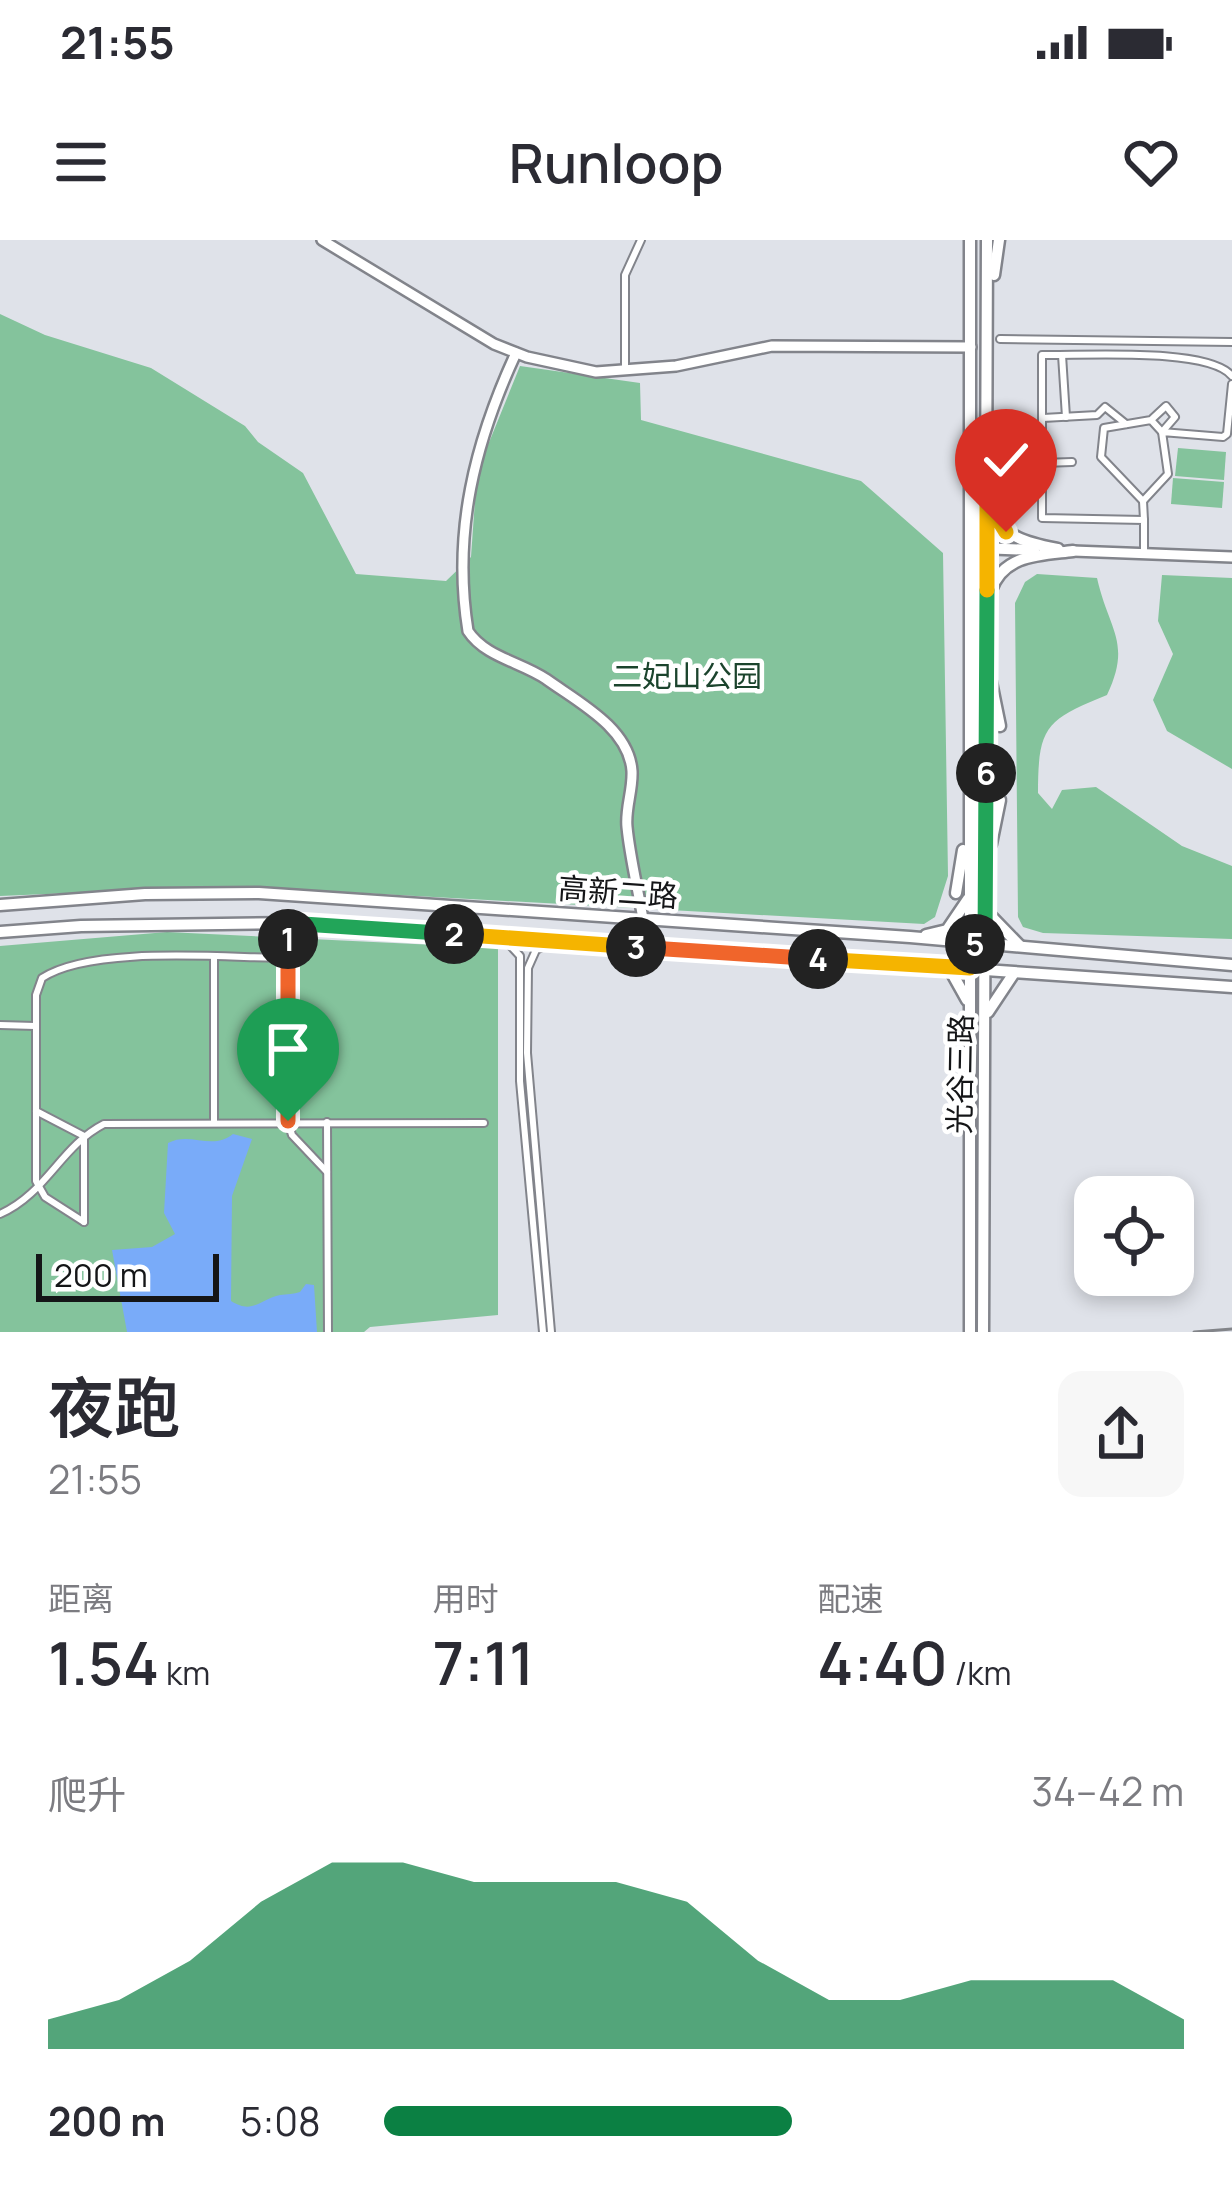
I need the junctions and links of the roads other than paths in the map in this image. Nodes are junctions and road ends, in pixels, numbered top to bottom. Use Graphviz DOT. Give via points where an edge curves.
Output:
graph roads {
  1 [pos="322,240"];
  2 [pos="641,240"];
  3 [pos="970,240"];
  4 [pos="987,240"];
  5 [pos="999,240"];
  6 [pos="989,308"];
  7 [pos="1000,339"];
  8 [pos="1232,342"];
  9 [pos="971,347"];
  10 [pos="516,353"];
  11 [pos="1061,356"];
  12 [pos="625,371"];
  13 [pos="1232,380"];
  14 [pos="1066,417"];
  15 [pos="1042,418"];
  16 [pos="1151,420"];
  17 [pos="1126,424"];
  18 [pos="1162,432"];
  19 [pos="1072,462"];
  20 [pos="1042,464"];
  21 [pos="987,501"];
  22 [pos="1143,501"];
  23 [pos="1144,520"];
  24 [pos="970,548"];
  25 [pos="987,548"];
  26 [pos="1073,551"];
  27 [pos="1144,554"];
  28 [pos="1232,557"];
  29 [pos="987,601"];
  30 [pos="986,660"];
  31 [pos="1000,726"];
  32 [pos="1000,800"];
  33 [pos="986,865"];
  34 [pos="963,895"];
  35 [pos="0,904"];
  36 [pos="986,911"];
  37 [pos="643,919"];
  38 [pos="288,923"];
  39 [pos="0,932"];
  40 [pos="497,937"];
  41 [pos="910,937"];
  42 [pos="553,941"];
  43 [pos="970,944"];
  44 [pos="985,944"];
  45 [pos="1029,949"];
  46 [pos="214,958"];
  47 [pos="288,958"];
  48 [pos="1232,965"];
  49 [pos="949,966"];
  50 [pos="970,968"];
  51 [pos="987,970"];
  52 [pos="1014,974"];
  53 [pos="1232,987"];
  54 [pos="969,1005"];
  55 [pos="986,1015"];
  56 [pos="0,1025"];
  57 [pos="35,1026"];
  58 [pos="37,1111"];
  59 [pos="214,1121"];
  60 [pos="288,1121"];
  61 [pos="327,1122"];
  62 [pos="484,1123"];
  63 [pos="84,1136"];
  64 [pos="327,1172"];
  65 [pos="39,1190"];
  66 [pos="0,1214"];
  67 [pos="328,1332"];
  68 [pos="547,1332"];
  69 [pos="970,1332"];
  70 [pos="983,1332"];
  1 -- 10 [label="street"];
  2 -- 12 [label="street" via="622,299"];
  3 -- 9 [label="main road, 光谷三路"];
  4 -- 6 [label="main road, 光谷三路"];
  5 -- 6 [label="main road"];
  6 -- 21 [label="main road, 光谷三路"];
  7 -- 8 [label="street"];
  9 -- 12 [label="street" via="772,346"];
  9 -- 24 [label="main road, 光谷三路"];
  10 -- 12 [label="street"];
  10 -- 37 [label="street" via="466,496 468,631 477,644 555,686 627,746 626,822"];
  11 -- 13 [label="street" via="1214,362"];
  11 -- 14 [label="street"];
  11 -- 15 [label="street" via="1042,355"];
  13 -- 18 [label="street" via="1227,434"];
  14 -- 15 [label="street"];
  14 -- 17 [label="street" via="1105,407"];
  15 -- 20 [label="street"];
  16 -- 17 [label="street"];
  16 -- 18 [label="street"];
  16 -- 18 [label="street" via="1171,410 1172,424"];
  17 -- 22 [label="street" via="1104,428 1101,457"];
  18 -- 22 [label="street" via="1168,474"];
  19 -- 20 [label="street"];
  20 -- 23 [label="street" via="1042,518"];
  21 -- 25 [label="main road, 光谷三路"];
  21 -- 26 [label="main road" via="1022,542"];
  22 -- 23 [label="street"];
  23 -- 27 [label="street"];
  24 -- 25 [label="main road"];
  24 -- 34 [label="main road, 光谷三路"];
  25 -- 26 [label="main road"];
  25 -- 29 [label="main road, 光谷三路"];
  26 -- 27 [label="street"];
  26 -- 29 [label="main road" via="1018,559 1000,573"];
  27 -- 28 [label="street"];
  29 -- 30 [label="main road, 光谷三路"];
  30 -- 31 [label="main road"];
  30 -- 33 [label="main road, 光谷三路"];
  32 -- 33 [label="main road"];
  33 -- 36 [label="main road, 光谷三路"];
  34 -- 41 [label="main road" via="947,930"];
  34 -- 43 [label="main road, 光谷三路"];
  35 -- 37 [label="main road, 高新二路" via="259,893"];
  36 -- 44 [label="main road, 光谷三路"];
  36 -- 45 [label="main road"];
  37 -- 41 [label="main road, 高新二路"];
  38 -- 39 [label="main road, 高新二路"];
  38 -- 40 [label="main road, 高新二路"];
  38 -- 47 [label="street"];
  40 -- 42 [label="main road, 高新二路"];
  40 -- 68 [label="street" via="520,956 520,1081"];
  41 -- 43 [label="main road, 高新二路"];
  42 -- 49 [label="main road, 高新二路"];
  42 -- 68 [label="street" via="536,950 528,968 526,1054"];
  43 -- 44 [label="main road, 高新二路"];
  43 -- 50 [label="main road, 光谷三路"];
  44 -- 45 [label="main road, 高新二路"];
  44 -- 51 [label="main road, 光谷三路"];
  45 -- 48 [label="main road, 高新二路"];
  46 -- 47 [label="street"];
  46 -- 57 [label="street" via="124,958 56,970 38,986"];
  46 -- 59 [label="street"];
  47 -- 60 [label="street"];
  49 -- 50 [label="main road, 高新二路"];
  49 -- 54 [label="main road"];
  50 -- 51 [label="main road, 高新二路"];
  50 -- 54 [label="main road, 光谷三路"];
  51 -- 52 [label="main road, 高新二路"];
  51 -- 55 [label="main road, 光谷三路"];
  52 -- 53 [label="main road, 高新二路"];
  52 -- 55 [label="main road"];
  54 -- 69 [label="main road, 光谷三路"];
  55 -- 70 [label="main road, 光谷三路"];
  56 -- 57 [label="street"];
  57 -- 58 [label="street"];
  58 -- 63 [label="street"];
  58 -- 65 [label="street"];
  59 -- 60 [label="street"];
  59 -- 63 [label="street" via="125,1120"];
  60 -- 61 [label="street"];
  60 -- 64 [label="street"];
  61 -- 62 [label="street"];
  61 -- 64 [label="street"];
  63 -- 65 [label="street"];
  63 -- 65 [label="street" via="84,1222"];
  64 -- 67 [label="street"];
  65 -- 66 [label="street"];
}
